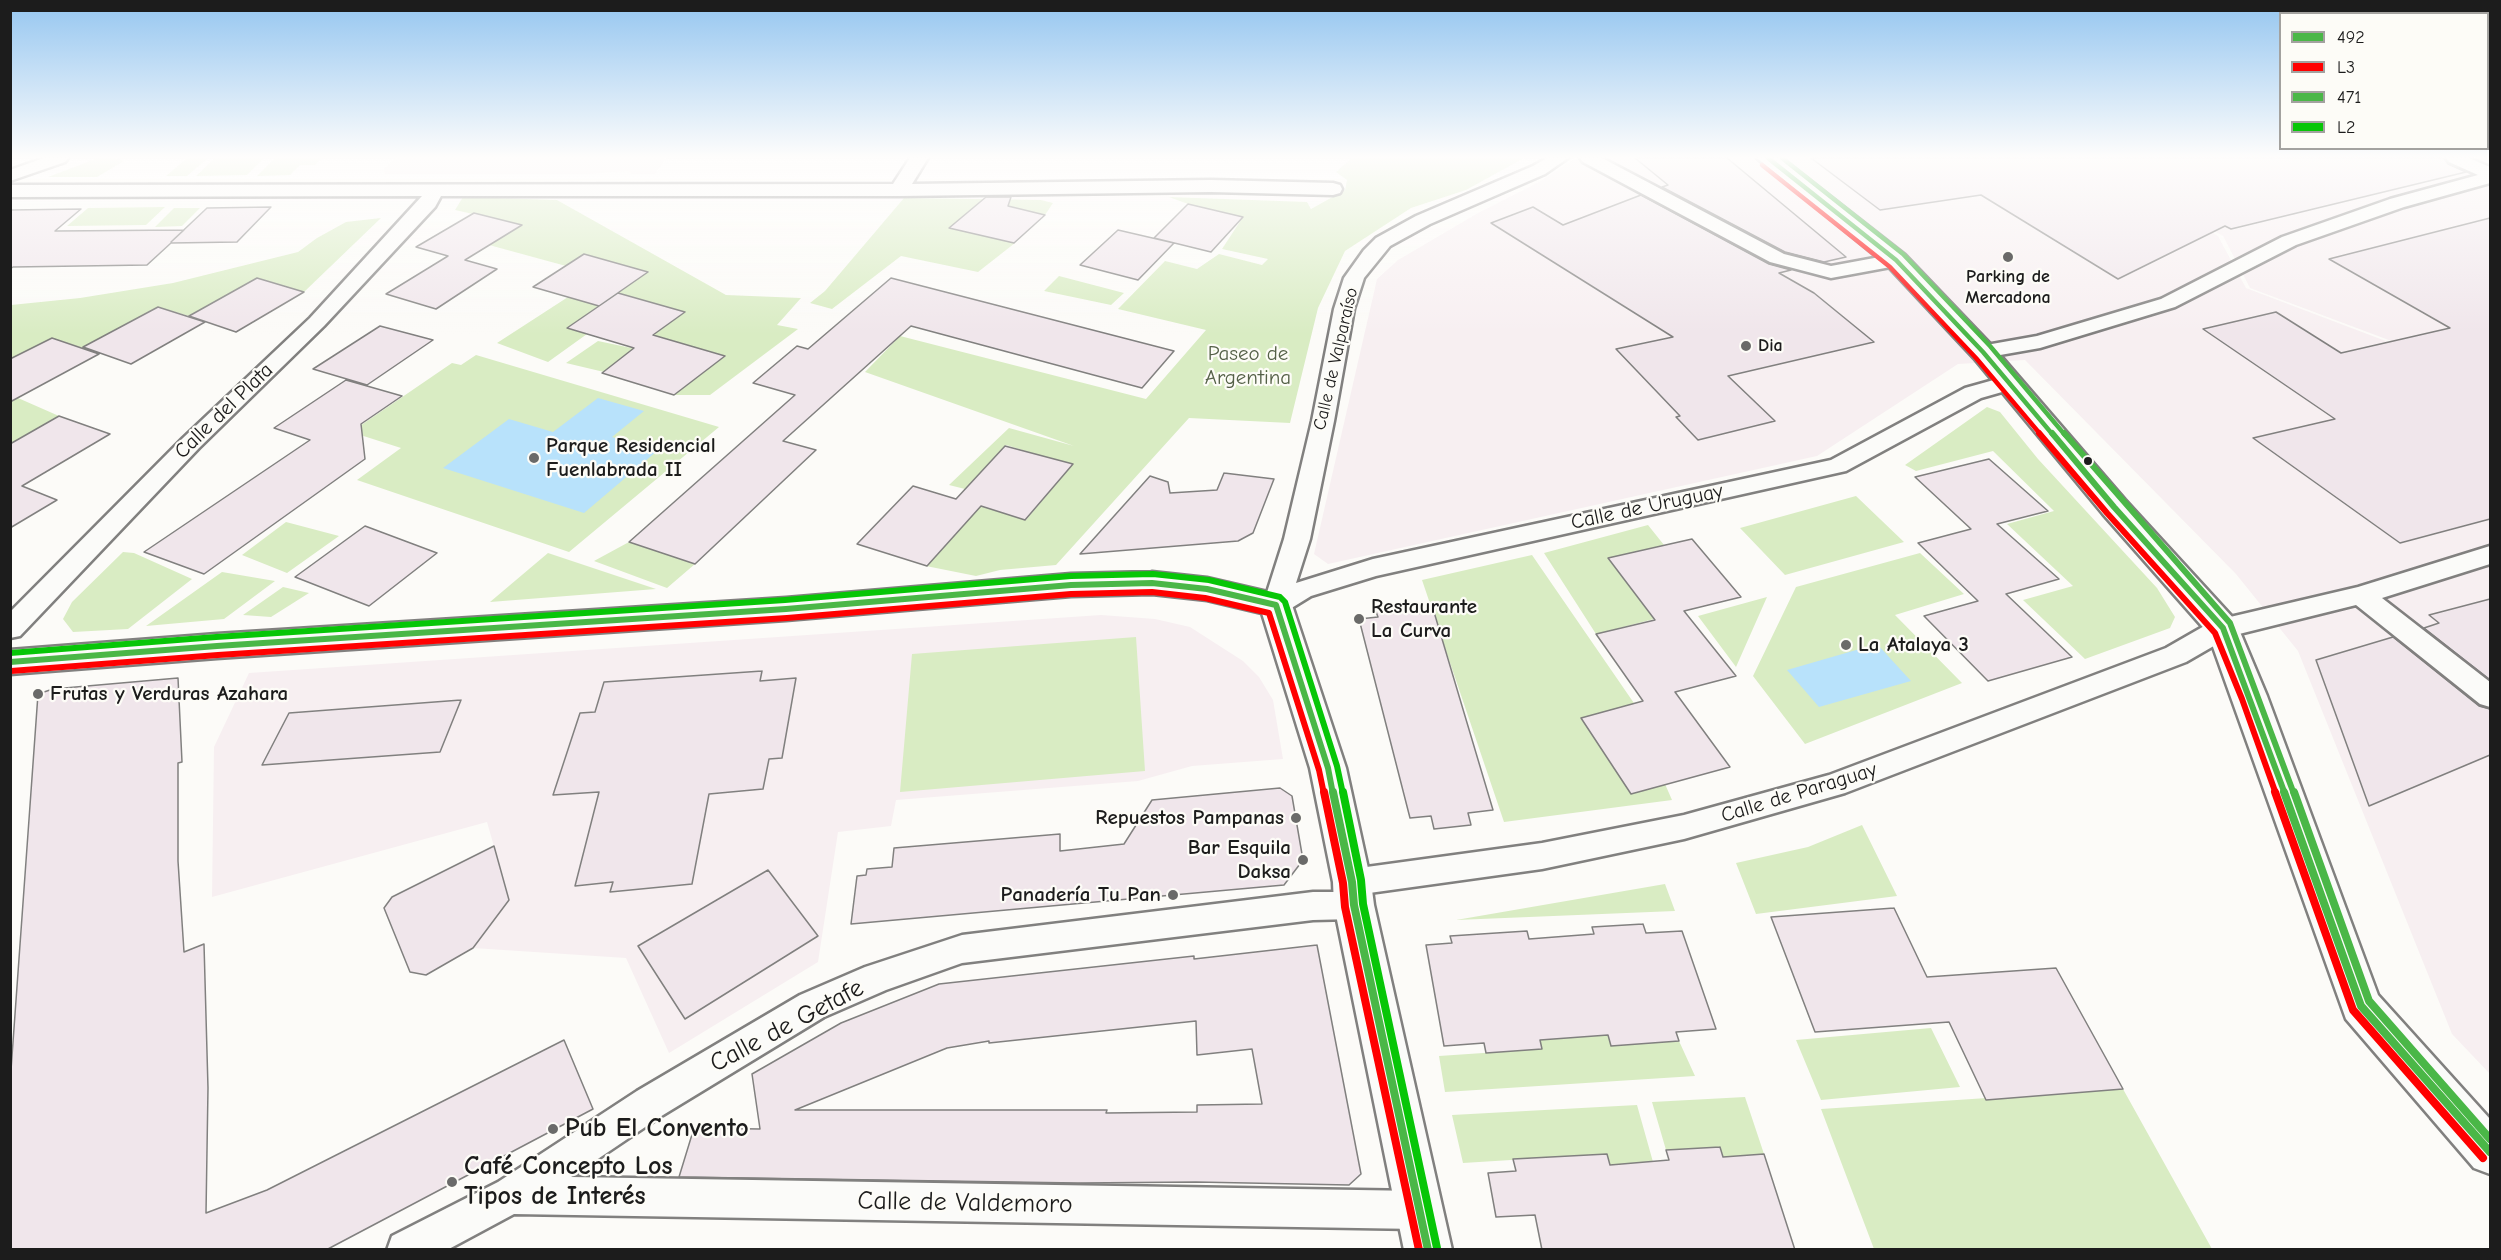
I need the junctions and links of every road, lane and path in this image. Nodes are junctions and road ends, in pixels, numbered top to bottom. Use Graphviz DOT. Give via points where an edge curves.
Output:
graph roads {
  1 [pos="415,217"];
  2 [pos="1430,217"];
  3 [pos="1700,217"];
  4 [pos="1842,217"];
  5 [pos="2359,217"];
  6 [pos="1896,260"];
  7 [pos="1983,352"];
  8 [pos="2008,383"];
  9 [pos="2490,555"];
  10 [pos="2361,596"];
  11 [pos="1276,605"];
  12 [pos="2223,628"];
  13 [pos="10,629"];
  14 [pos="10,662"];
  15 [pos="2490,697"];
  16 [pos="1353,893"];
  17 [pos="2490,1152"];
  18 [pos="511,1195"];
  19 [pos="1418,1210"];
  20 [pos="406,1250"];
  21 [pos="1428,1250"];
  1 -- 13 [label="street, Calle del Plata" via="317,322 191,442"];
  2 -- 11 [label="street, Calle de Valparaíso" via="1383,242 1354,278 1344,309 1297,539"];
  3 -- 6 [label="street" via="1777,258 1831,272"];
  4 -- 6 [label="main road"];
  5 -- 7 [label="street" via="2289,242 2168,303 2040,342"];
  6 -- 7 [label="main road"];
  7 -- 8 [label="main road"];
  8 -- 11 [label="street, Calle de Uruguay" via="1973,393 1838,466 1373,568 1302,590"];
  8 -- 12 [label="main road"];
  9 -- 10 [label="street, Calle de Paraguay"];
  10 -- 12 [label="street, Calle de Paraguay"];
  10 -- 15 [label="street"];
  11 -- 14 [label="main road" via="1207,589 1071,585 786,609"];
  11 -- 16 [label="main road" via="1328,768"];
  12 -- 16 [label="street, Calle de Paraguay" via="2176,655 1834,786 1683,827"];
  12 -- 17 [label="main road" via="2361,1006"];
  16 -- 18 [label="street, Calle de Getafe" via="1313,906 962,950 878,978 802,1012 650,1103"];
  16 -- 19 [label="main road"];
  18 -- 19 [label="street, Calle de Valdemoro"];
  18 -- 20 [label="street, Calle de Getafe"];
  19 -- 21 [label="main road"];
}
